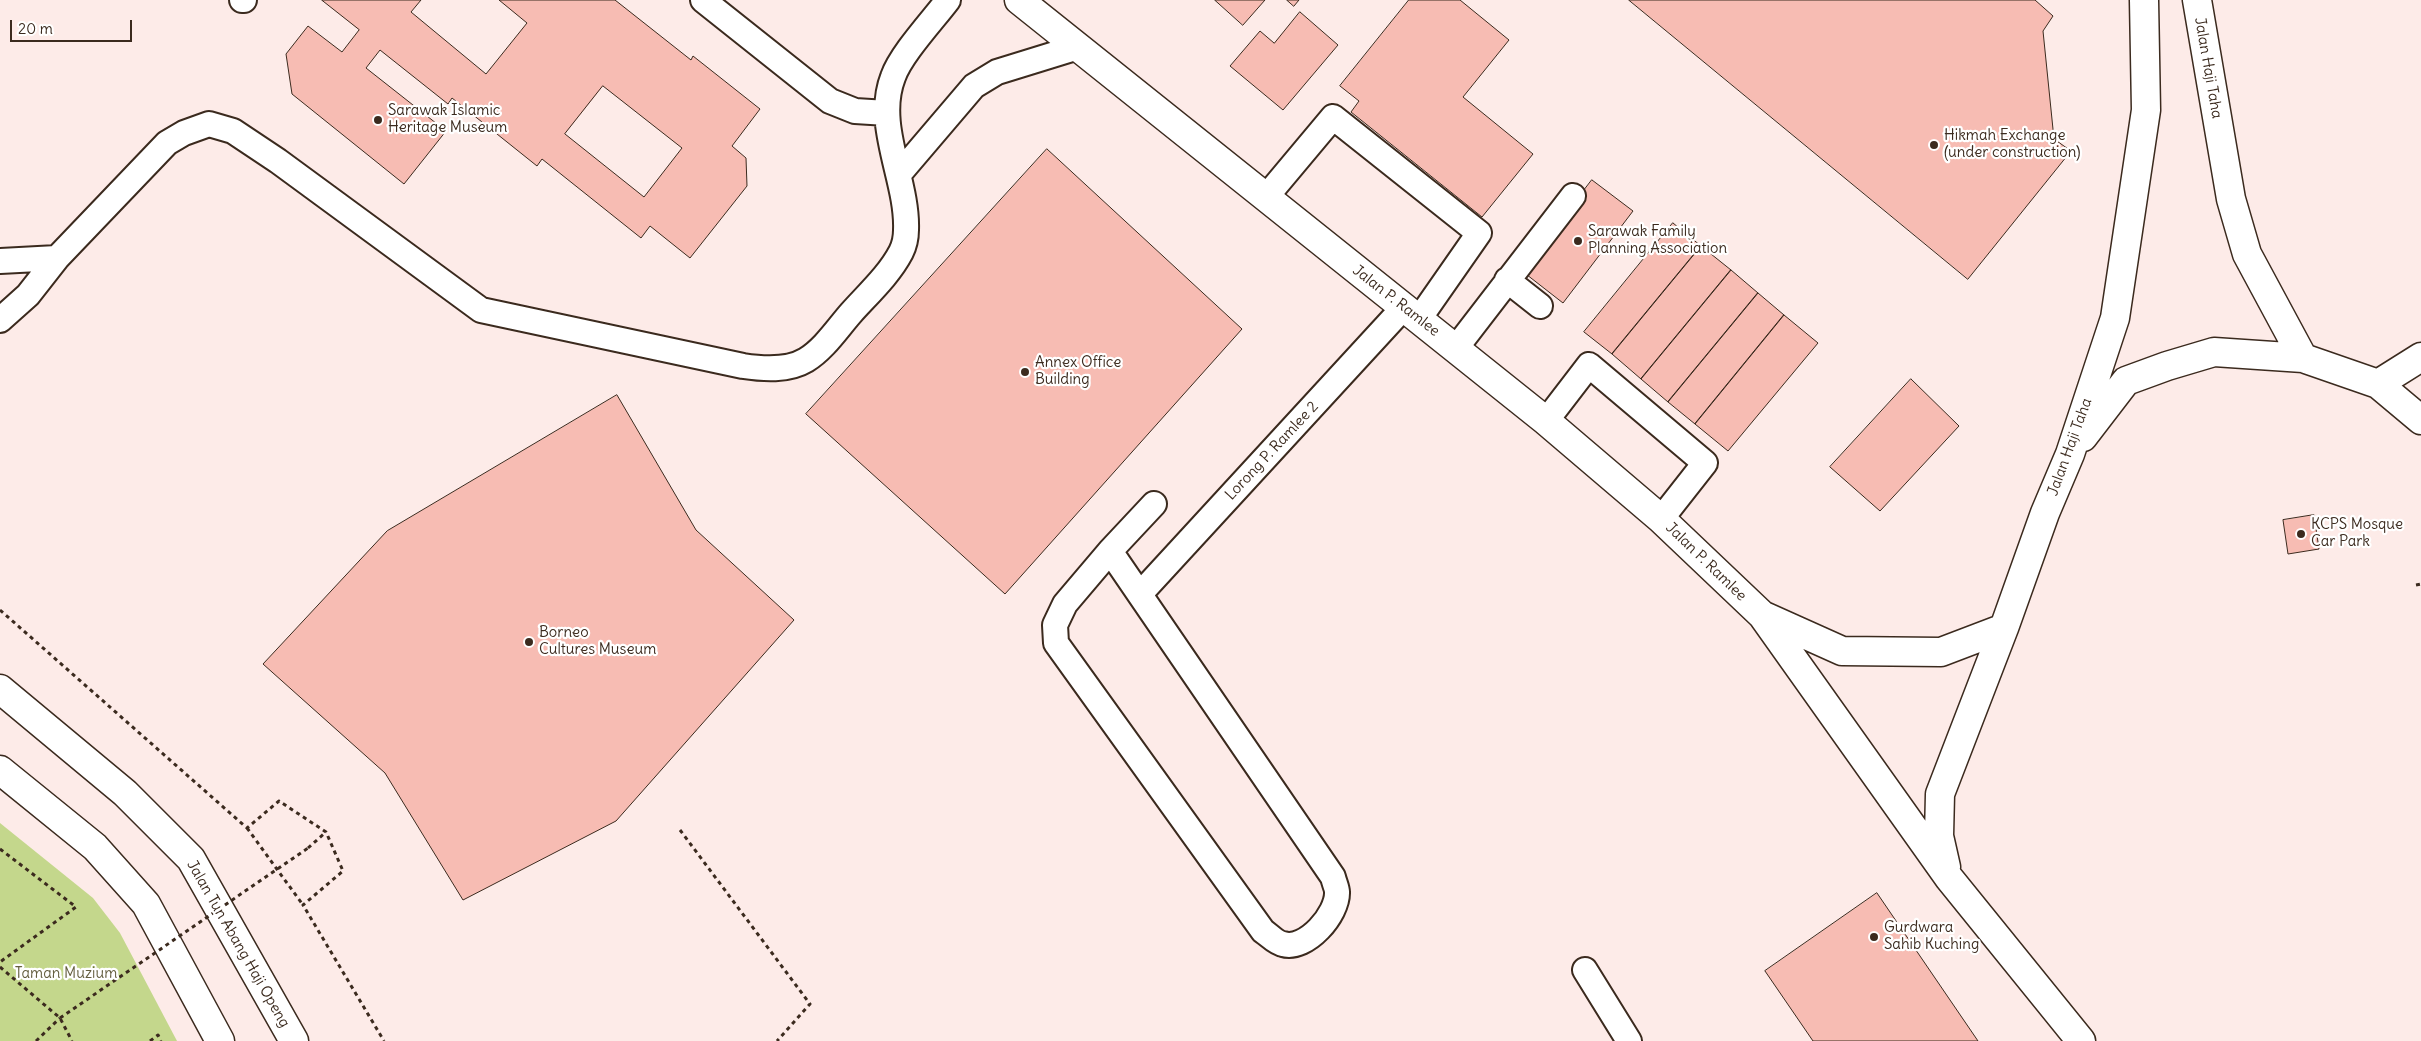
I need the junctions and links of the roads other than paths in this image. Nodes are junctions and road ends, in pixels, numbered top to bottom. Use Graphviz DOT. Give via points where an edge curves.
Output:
graph roads {
  1 [pos="703,0"];
  2 [pos="948,0"];
  3 [pos="1019,0"];
  4 [pos="2144,0"];
  5 [pos="2197,0"];
  6 [pos="1078,47"];
  7 [pos="887,113"];
  8 [pos="899,174"];
  9 [pos="1573,196"];
  10 [pos="1266,197"];
  11 [pos="57,258"];
  12 [pos="0,261"];
  13 [pos="1508,280"];
  14 [pos="1540,306"];
  15 [pos="1411,313"];
  16 [pos="0,320"];
  17 [pos="1456,348"];
  18 [pos="2421,357"];
  19 [pos="2303,358"];
  20 [pos="2378,384"];
  21 [pos="2421,420"];
  22 [pos="1546,421"];
  23 [pos="2070,454"];
  24 [pos="1154,504"];
  25 [pos="1661,519"];
  26 [pos="1110,551"];
  27 [pos="1140,594"];
  28 [pos="1762,615"];
  29 [pos="2004,628"];
  30 [pos="0,689"];
  31 [pos="0,770"];
  32 [pos="1948,878"];
  33 [pos="1585,970"];
  34 [pos="220,1041"];
  35 [pos="294,1041"];
  36 [pos="1629,1041"];
  37 [pos="2081,1041"];
  1 -- 7 [label="lane" via="830,101 855,111"];
  2 -- 7 [label="lane" via="893,76"];
  3 -- 6 [label="main road, Jalan P. Ramlee"];
  4 -- 23 [label="main road, Jalan Haji Taha" via="2146,110 2115,318"];
  5 -- 19 [label="main road, Jalan Haji Taha" via="2231,199 2247,254"];
  6 -- 8 [label="lane" via="997,72 974,86"];
  6 -- 10 [label="main road, Jalan P. Ramlee"];
  7 -- 8 [label="lane"];
  8 -- 11 [label="lane" via="906,210 902,250 892,267 823,344 806,360 785,368 743,366 481,310 278,161 233,131 209,124 168,143"];
  9 -- 13 [label="lane"];
  10 -- 15 [label="main road, Jalan P. Ramlee"];
  10 -- 15 [label="lane, Lorong P. Ramlee 2" via="1333,117 1479,233"];
  11 -- 12 [label="lane"];
  11 -- 16 [label="lane" via="28,295"];
  13 -- 14 [label="lane"];
  13 -- 17 [label="lane"];
  15 -- 17 [label="main road, Jalan P. Ramlee"];
  15 -- 27 [label="lane, Lorong P. Ramlee 2"];
  17 -- 22 [label="main road, Jalan P. Ramlee"];
  18 -- 20 [label="main road"];
  19 -- 20 [label="main road"];
  19 -- 23 [label="main road" via="2214,352 2126,381"];
  20 -- 21 [label="main road"];
  22 -- 25 [label="main road, Jalan P. Ramlee"];
  22 -- 25 [label="lane" via="1589,365 1706,463"];
  23 -- 29 [label="main road, Jalan Haji Taha"];
  24 -- 26 [label="lane"];
  25 -- 28 [label="main road, Jalan P. Ramlee"];
  26 -- 27 [label="lane"];
  26 -- 27 [label="lane" via="1065,604 1055,625 1056,642 1263,931 1282,944 1295,945 1310,938 1332,912 1338,893 1333,877"];
  28 -- 29 [label="main road, Jalan P. Ramlee" via="1842,651 1941,652"];
  28 -- 32 [label="main road, Jalan P. Ramlee"];
  29 -- 32 [label="main road, Jalan Haji Taha" via="1940,794 1939,836"];
  30 -- 35 [label="main road, Jalan Tun Abang Haji Openg" via="125,793 191,859"];
  31 -- 34 [label="main road" via="95,847 146,904"];
  32 -- 37 [label="main road, Jalan P. Ramlee"];
  33 -- 36 [label="lane"];
}
